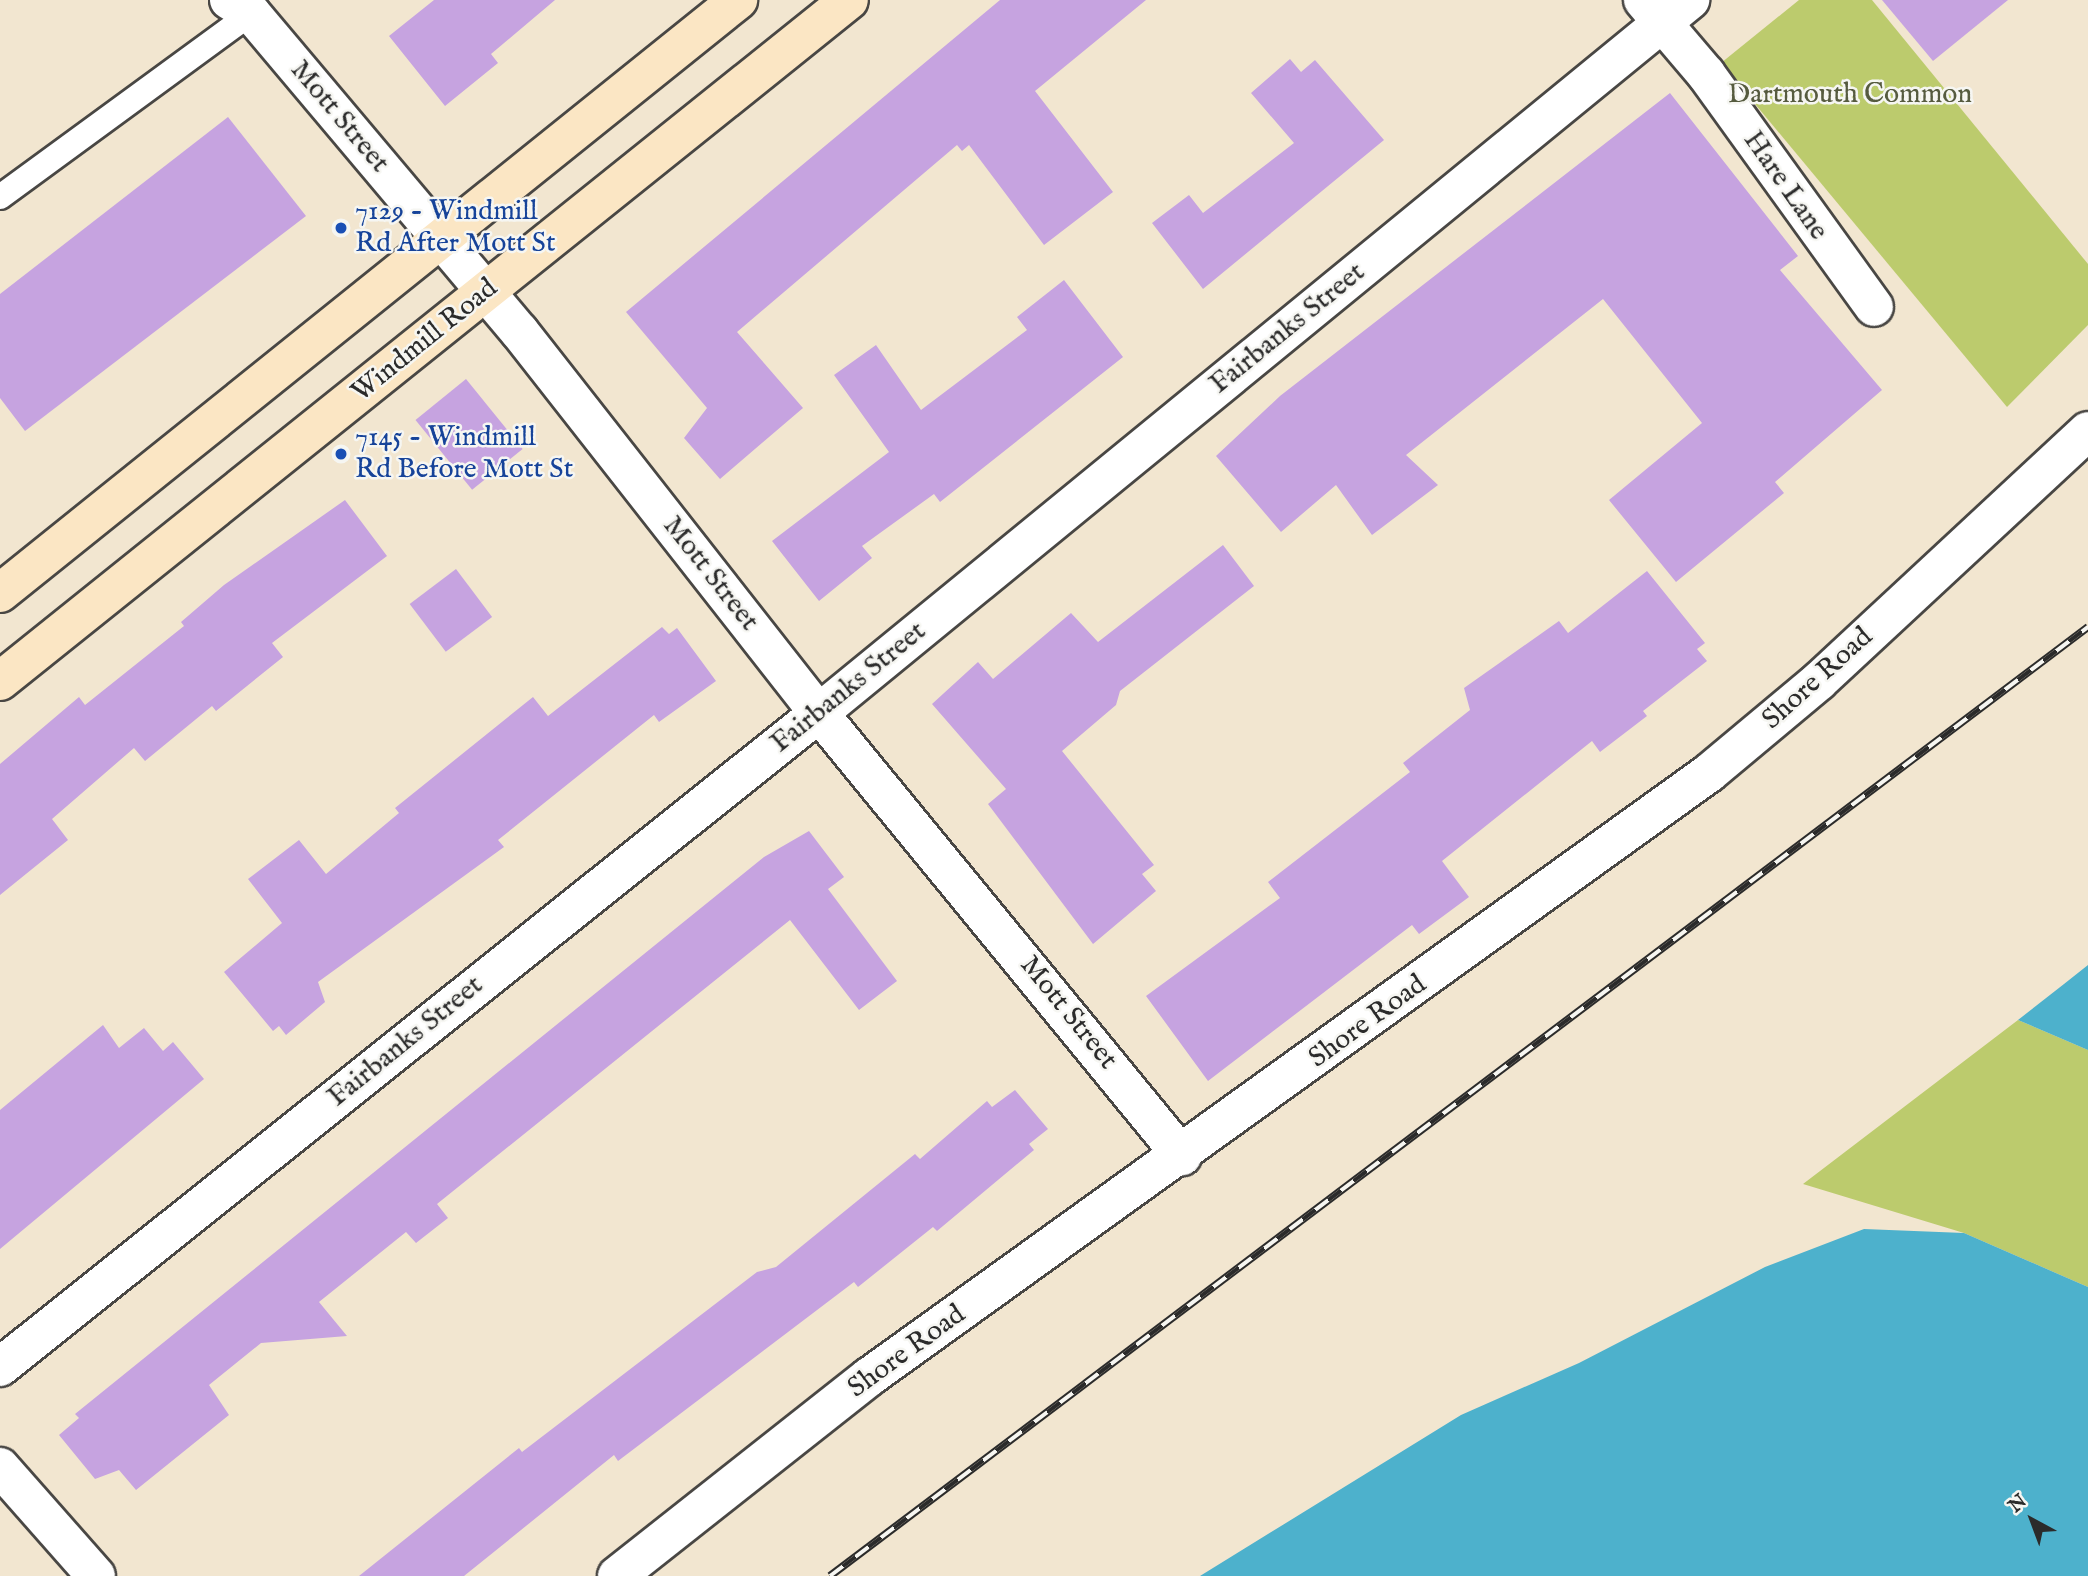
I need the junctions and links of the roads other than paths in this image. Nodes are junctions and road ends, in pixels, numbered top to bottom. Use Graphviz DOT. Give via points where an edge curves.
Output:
graph roads {
  1 [pos="738,0"];
  2 [pos="849,0"];
  3 [pos="240,7"];
  4 [pos="1665,8"];
  5 [pos="0,197"];
  6 [pos="440,237"];
  7 [pos="486,292"];
  8 [pos="1874,307"];
  9 [pos="2088,431"];
  10 [pos="0,593"];
  11 [pos="0,681"];
  12 [pos="819,713"];
  13 [pos="1182,1156"];
  14 [pos="0,1367"];
  15 [pos="0,1467"];
  16 [pos="96,1576"];
  17 [pos="617,1576"];
  1 -- 6 [label="main road"];
  2 -- 7 [label="main road, Windmill Road"];
  3 -- 5 [label="lane"];
  3 -- 6 [label="street, Mott Street"];
  4 -- 8 [label="street, Hare Lane" via="1706,74"];
  4 -- 12 [label="street, Fairbanks Street"];
  6 -- 7 [label="street, Mott Street"];
  6 -- 10 [label="main road"];
  7 -- 11 [label="main road, Windmill Road"];
  7 -- 12 [label="street, Mott Street"];
  9 -- 13 [label="street, Shore Road" via="1819,681 1709,773"];
  12 -- 13 [label="street, Mott Street"];
  12 -- 14 [label="street, Fairbanks Street"];
  13 -- 17 [label="street, Shore Road" via="869,1377"];
  15 -- 16 [label="street"];
}
